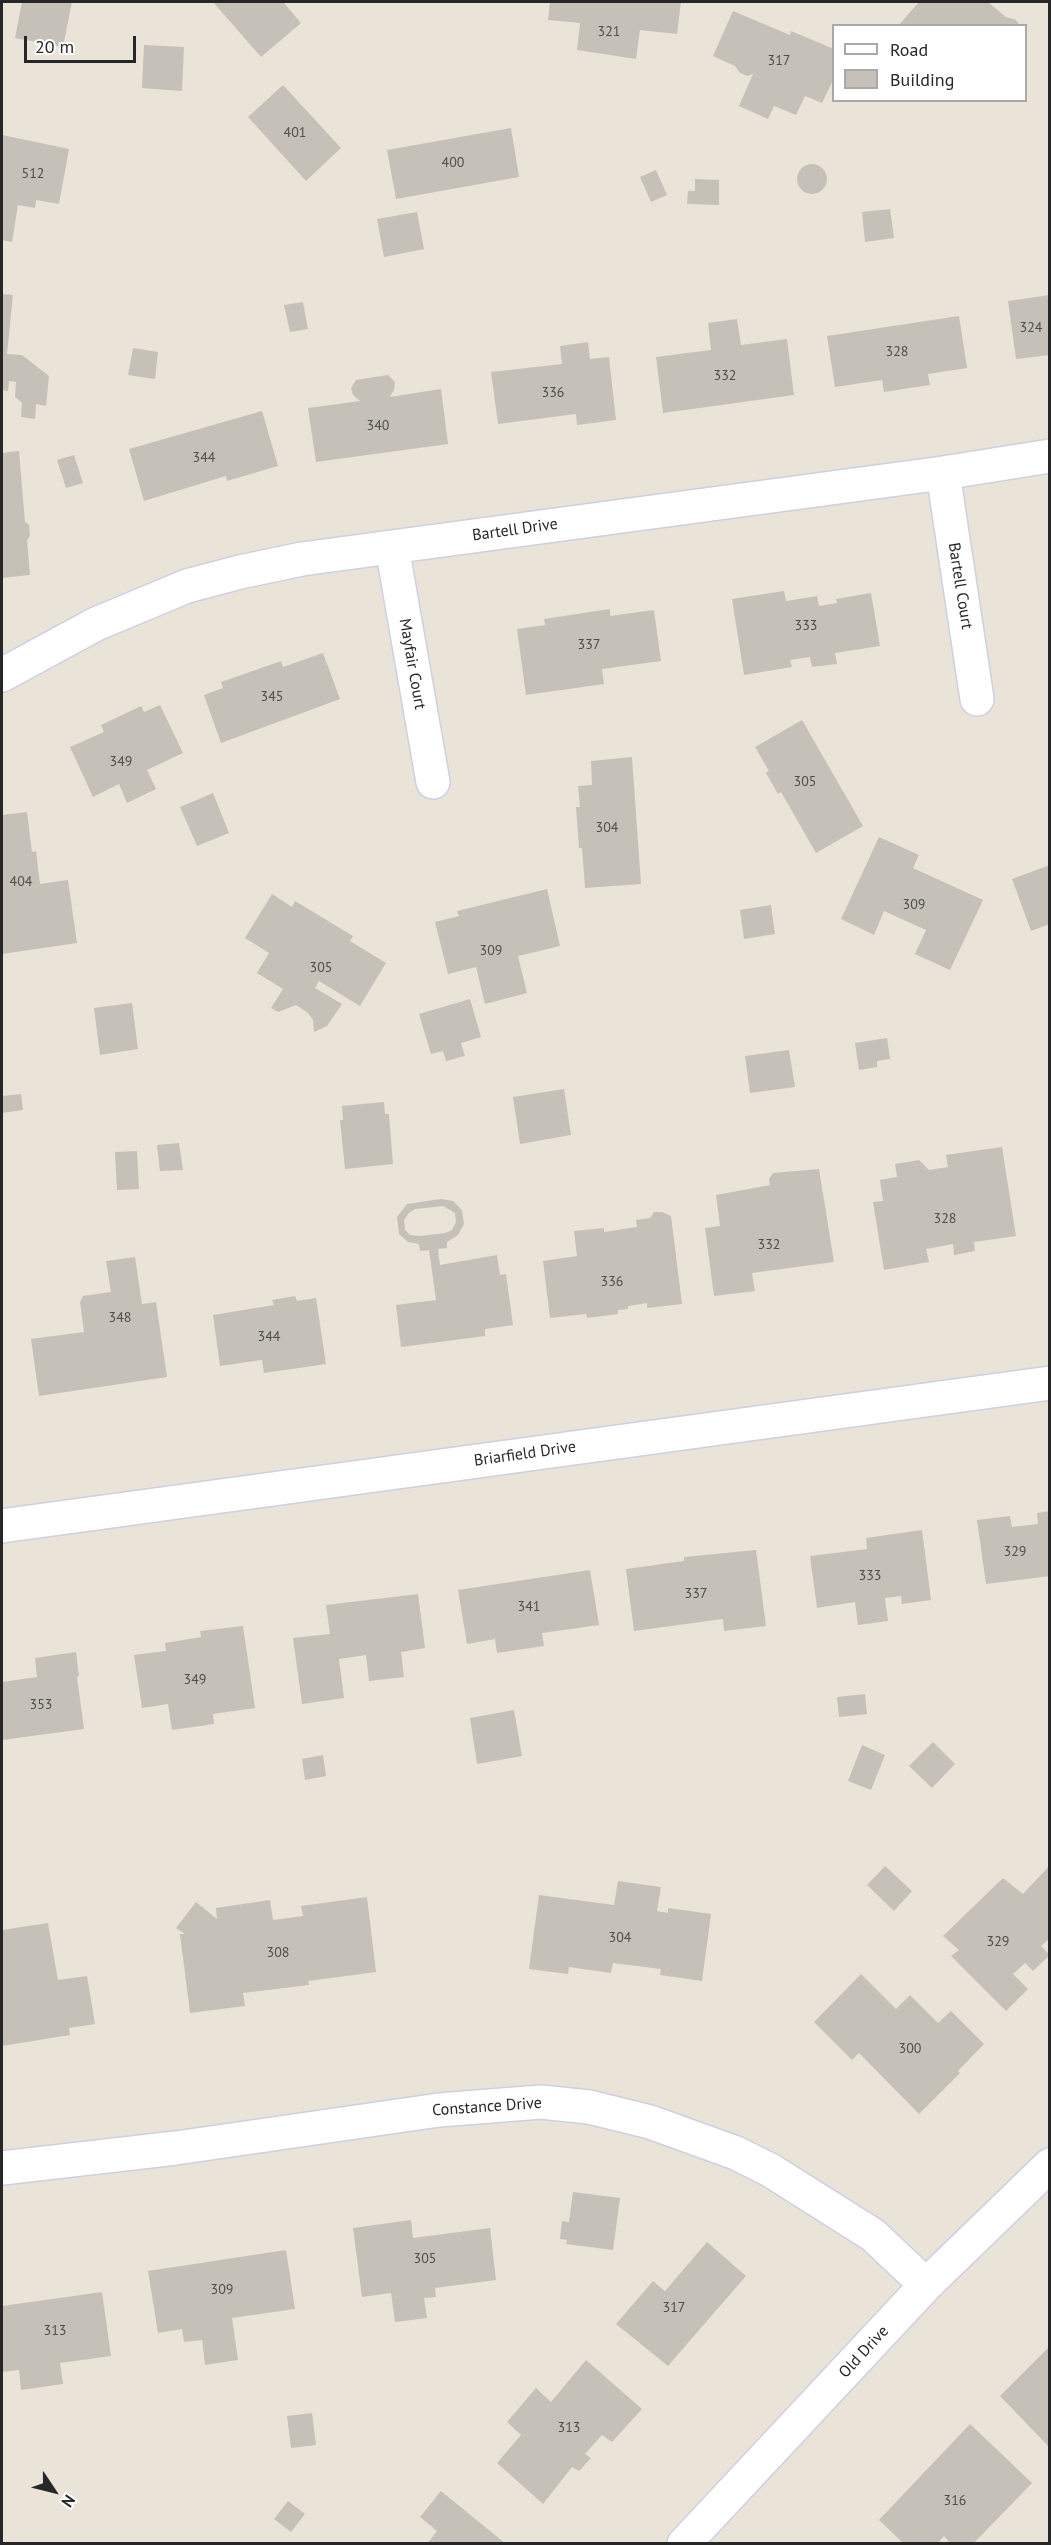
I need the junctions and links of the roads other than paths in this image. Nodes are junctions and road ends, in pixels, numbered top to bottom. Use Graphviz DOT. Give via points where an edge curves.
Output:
graph roads {
  1 [pos="1050,456"];
  2 [pos="943,473"];
  3 [pos="392,547"];
  4 [pos="2,675"];
  5 [pos="977,699"];
  6 [pos="433,782"];
  7 [pos="1050,1383"];
  8 [pos="2,1526"];
  9 [pos="1050,2165"];
  10 [pos="2,2168"];
  11 [pos="926,2285"];
  12 [pos="684,2544"];
  1 -- 2 [label="street, Bartell Drive"];
  2 -- 3 [label="street, Bartell Drive"];
  2 -- 5 [label="street, Bartell Court"];
  3 -- 4 [label="street, Bartell Drive" via="302,559 187,586 96,624"];
  3 -- 6 [label="street, Mayfair Court"];
  7 -- 8 [label="street, Briarfield Drive"];
  9 -- 11 [label="street, Old Drive"];
  10 -- 11 [label="street, Constance Drive" via="176,2148 439,2110 541,2102 589,2107 650,2122 736,2153 770,2170 866,2230"];
  11 -- 12 [label="street, Old Drive"];
}
